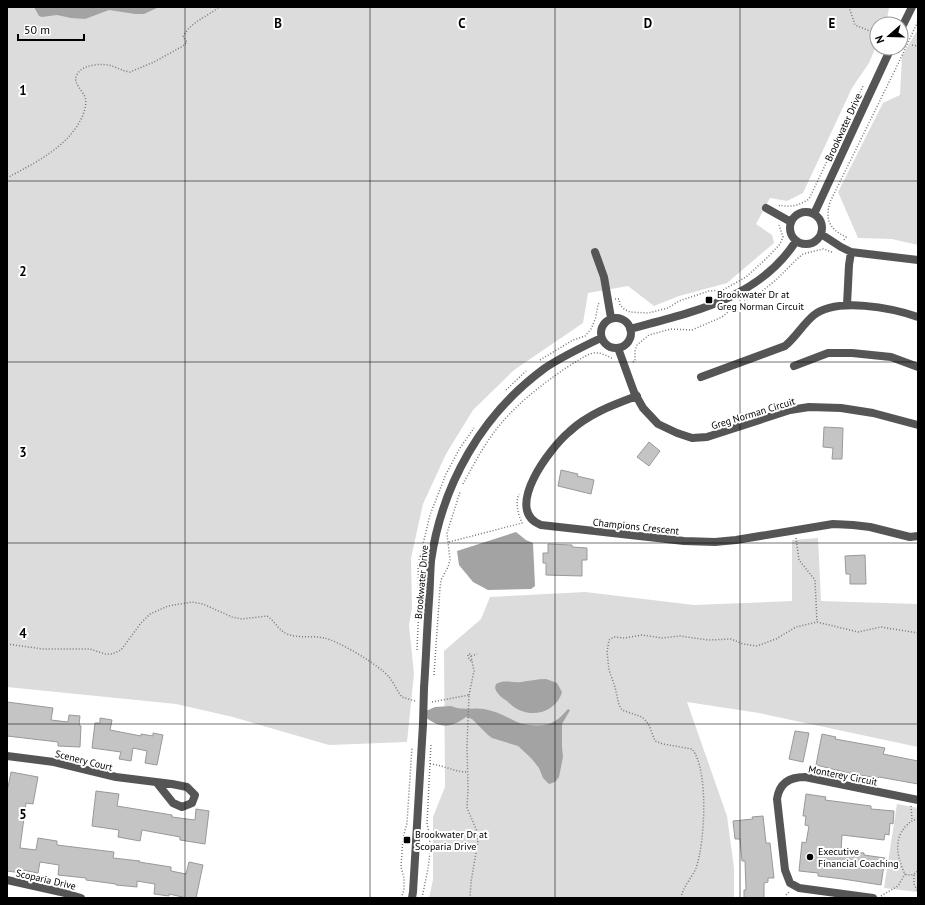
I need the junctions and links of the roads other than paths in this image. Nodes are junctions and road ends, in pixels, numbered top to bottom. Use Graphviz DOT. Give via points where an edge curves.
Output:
graph roads {
  1 [pos="912,7"];
  2 [pos="915,7"];
  3 [pos="908,16"];
  4 [pos="908,16"];
  5 [pos="887,56"];
  6 [pos="766,208"];
  7 [pos="814,214"];
  8 [pos="791,222"];
  9 [pos="821,234"];
  10 [pos="796,241"];
  11 [pos="595,252"];
  12 [pos="851,252"];
  13 [pos="918,260"];
  14 [pos="848,305"];
  15 [pos="918,317"];
  16 [pos="611,318"];
  17 [pos="630,329"];
  18 [pos="601,338"];
  19 [pos="618,348"];
  20 [pos="794,366"];
  21 [pos="918,367"];
  22 [pos="701,377"];
  23 [pos="637,396"];
  24 [pos="918,425"];
  25 [pos="918,536"];
  26 [pos="7,756"];
  27 [pos="157,783"];
  28 [pos="918,800"];
  29 [pos="7,880"];
  30 [pos="81,898"];
  31 [pos="412,898"];
  32 [pos="873,898"];
  1 -- 3 [label="street"];
  2 -- 4 [label="street"];
  5 -- 7 [label="street, Brookwater Drive"];
  6 -- 8 [label="street"];
  7 -- 8 [label="street" via="803,212"];
  7 -- 9 [label="street" via="821,221"];
  8 -- 10 [label="street" via="790,232"];
  9 -- 10 [label="street" via="811,243"];
  9 -- 12 [label="street"];
  10 -- 17 [label="street" via="778,264 756,282 734,295 694,312"];
  11 -- 16 [label="street" via="604,278"];
  12 -- 13 [label="street"];
  12 -- 14 [label="street"];
  14 -- 15 [label="street" via="902,311"];
  14 -- 22 [label="street" via="827,308 816,314 785,346"];
  16 -- 17 [label="street" via="621,318"];
  16 -- 18 [label="street" via="601,328"];
  17 -- 19 [label="street" via="630,339"];
  18 -- 19 [label="street" via="608,346"];
  18 -- 31 [label="street, Brookwater Drive, bridge" via="546,368 498,411 473,444 458,472 440,518 431,563"];
  19 -- 23 [label="street, Greg Norman Circuit"];
  20 -- 21 [label="street" via="828,354 852,353 891,357"];
  23 -- 24 [label="street, Greg Norman Circuit" via="643,408 658,424 692,438 707,437 790,410 809,407 873,413"];
  23 -- 25 [label="street, Champions Crescent" via="589,417 568,432 544,461 527,493 525,505 534,522 541,525 707,542 736,540 833,524 870,527 910,537"];
  26 -- 27 [label="street, Scenery Court" via="54,762 116,778"];
  28 -- 32 [label="street, Monterey Circuit" via="805,777 788,780 778,793 785,870 790,883 799,888"];
  29 -- 30 [label="street, Scoparia Drive"];
}
